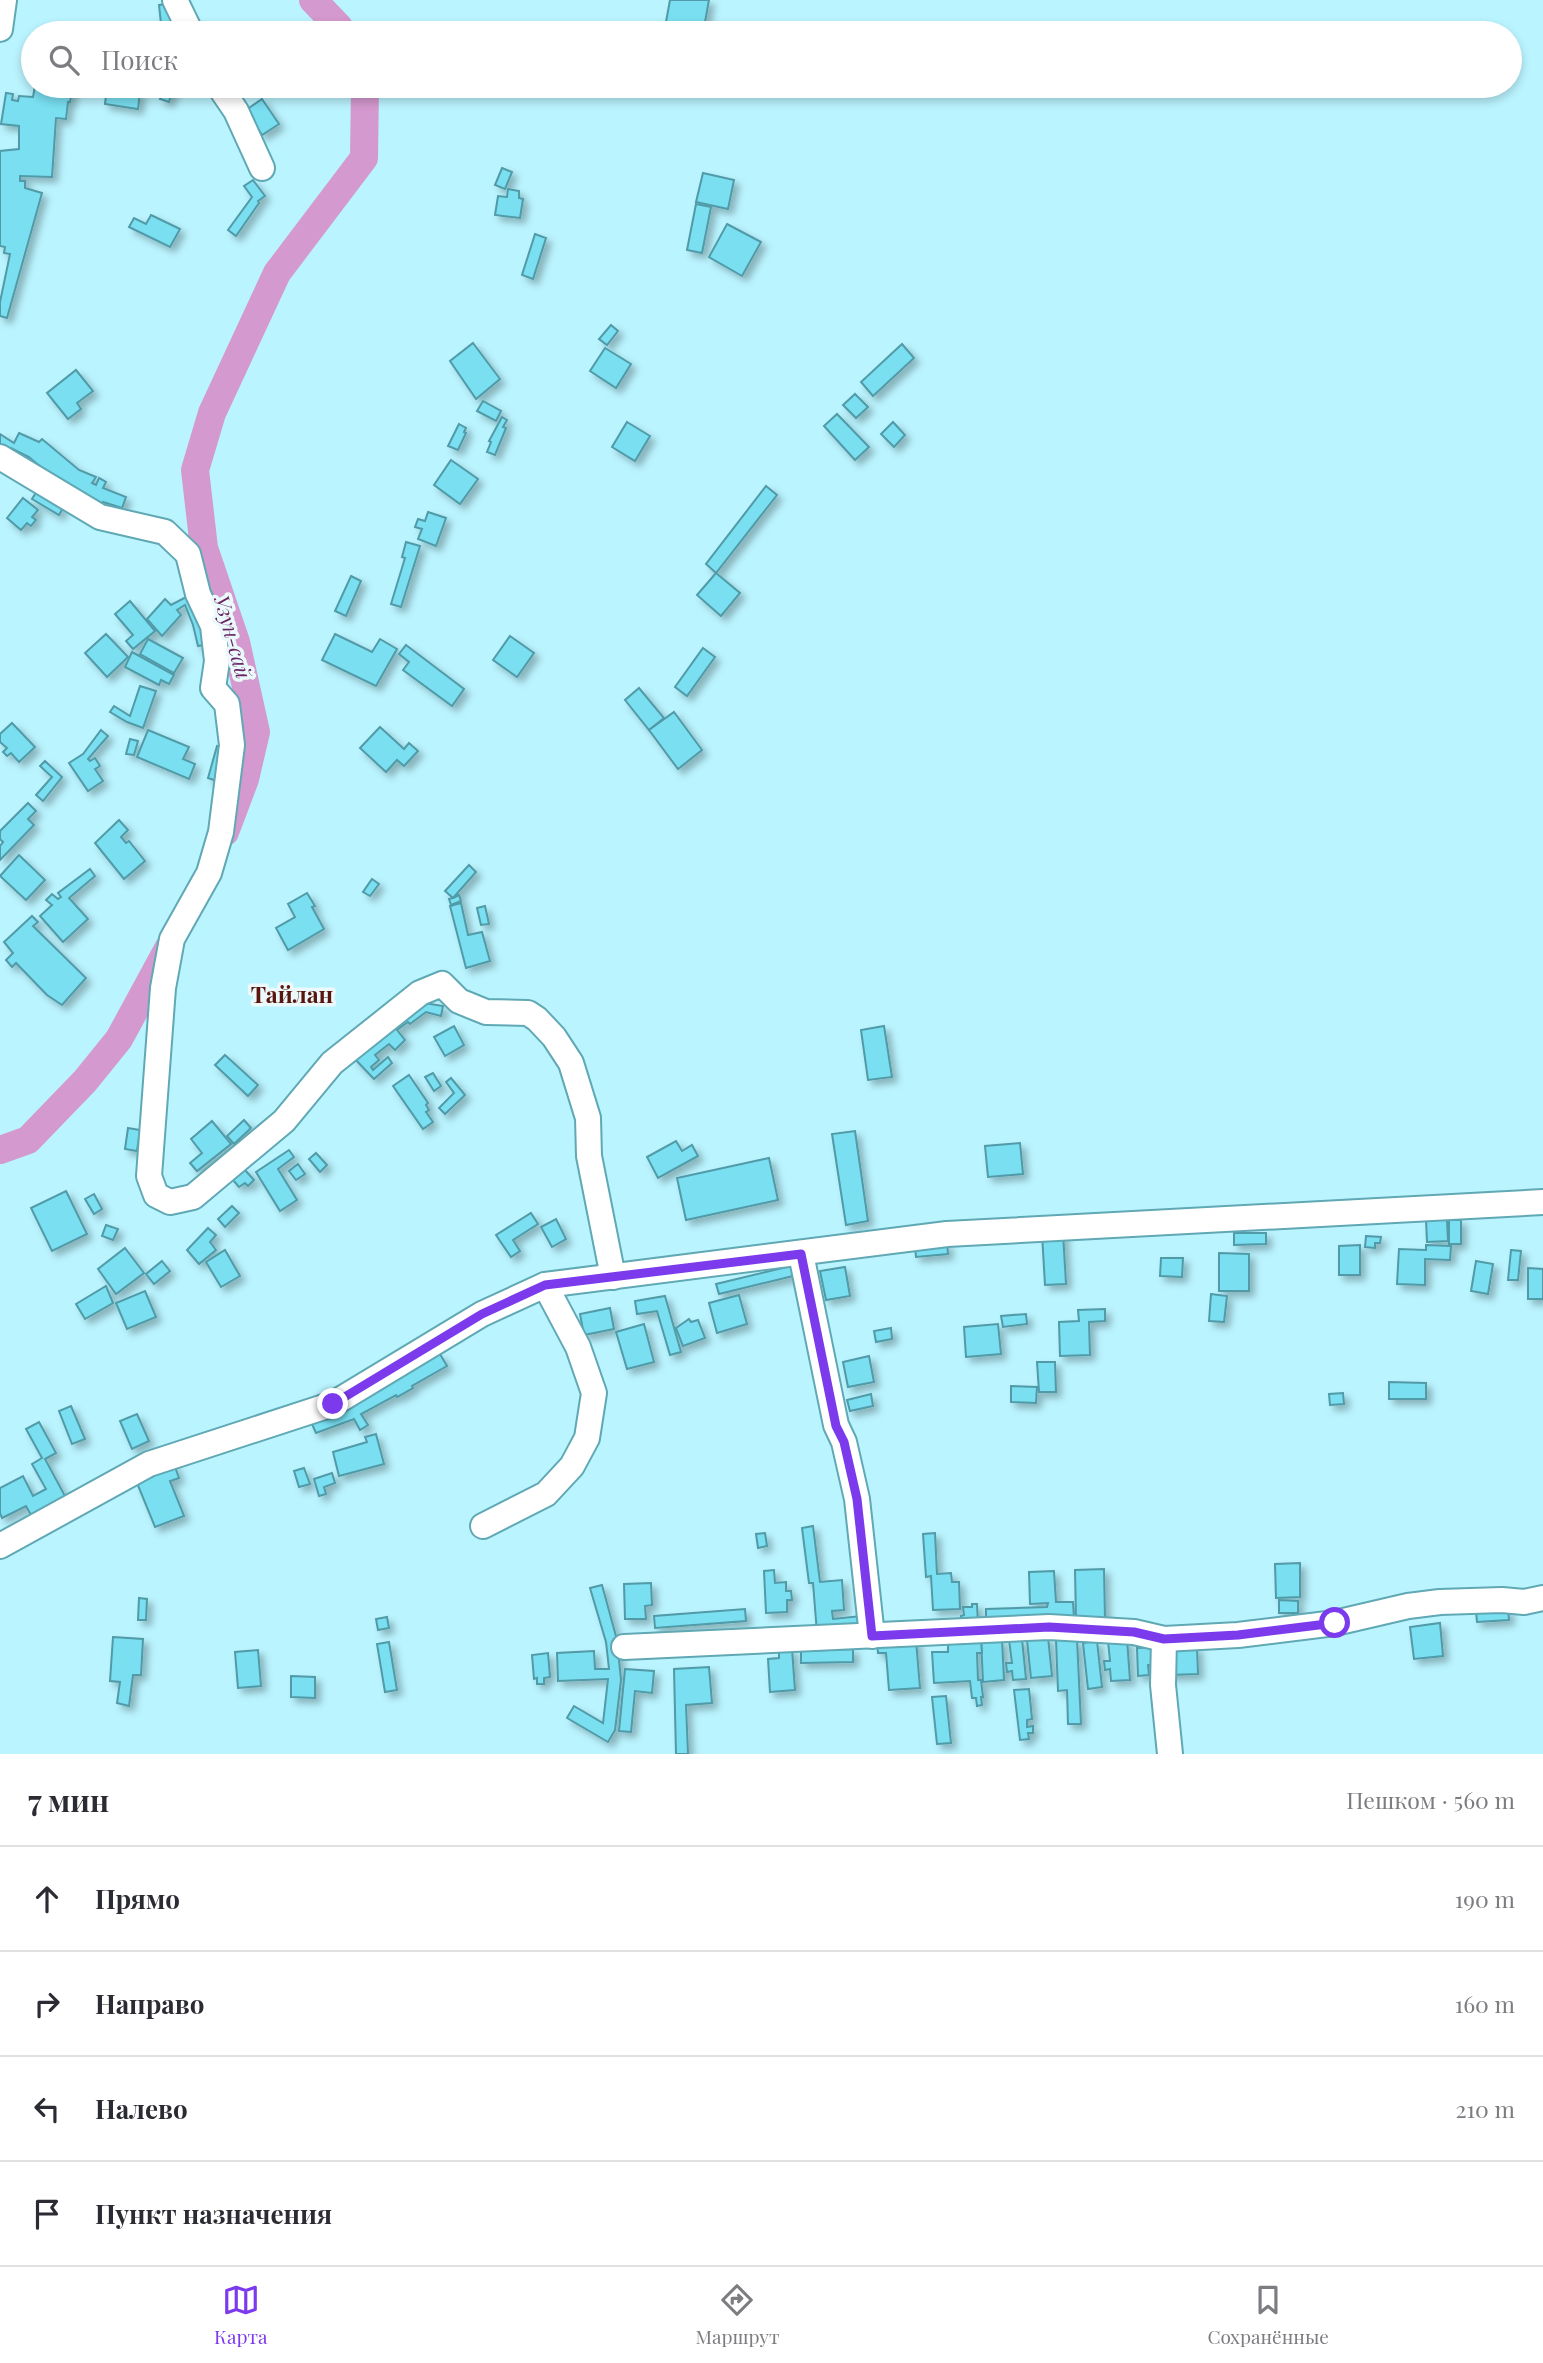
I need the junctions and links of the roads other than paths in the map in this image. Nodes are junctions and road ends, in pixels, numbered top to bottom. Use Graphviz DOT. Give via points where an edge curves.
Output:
graph roads {
  1 [pos="4,0"];
  2 [pos="175,0"];
  3 [pos="185,21"];
  4 [pos="0,29"];
  5 [pos="227,98"];
  6 [pos="262,168"];
  7 [pos="0,457"];
  8 [pos="1543,1202"];
  9 [pos="801,1254"];
  10 [pos="613,1277"];
  11 [pos="545,1285"];
  12 [pos="483,1526"];
  13 [pos="0,1546"];
  14 [pos="1543,1598"];
  15 [pos="872,1636"];
  16 [pos="1164,1639"];
  17 [pos="624,1647"];
  18 [pos="1170,1754"];
  1 -- 4 [label="street"];
  2 -- 3 [label="street"];
  5 -- 6 [label="street"];
  7 -- 10 [label="street" via="100,517 165,532 188,554 198,594 214,626 217,661 213,688 227,704 232,746 221,832 209,873 174,932 163,988 149,1176 156,1195 170,1202 193,1197 284,1121 332,1063 420,993 442,984 459,1001 486,1012 528,1013 546,1028 571,1063 588,1118 589,1156"];
  8 -- 9 [label="street" via="947,1234"];
  9 -- 10 [label="street"];
  9 -- 15 [label="street" via="836,1426 857,1499"];
  10 -- 11 [label="street"];
  11 -- 12 [label="street" via="578,1347 594,1393 587,1438 572,1466 546,1494"];
  11 -- 13 [label="street" via="482,1314 333,1404 149,1464"];
  14 -- 16 [label="street" via="1440,1602 1335,1623"];
  15 -- 16 [label="street" via="1049,1627 1134,1632"];
  15 -- 17 [label="street"];
  16 -- 18 [label="street"];
}
